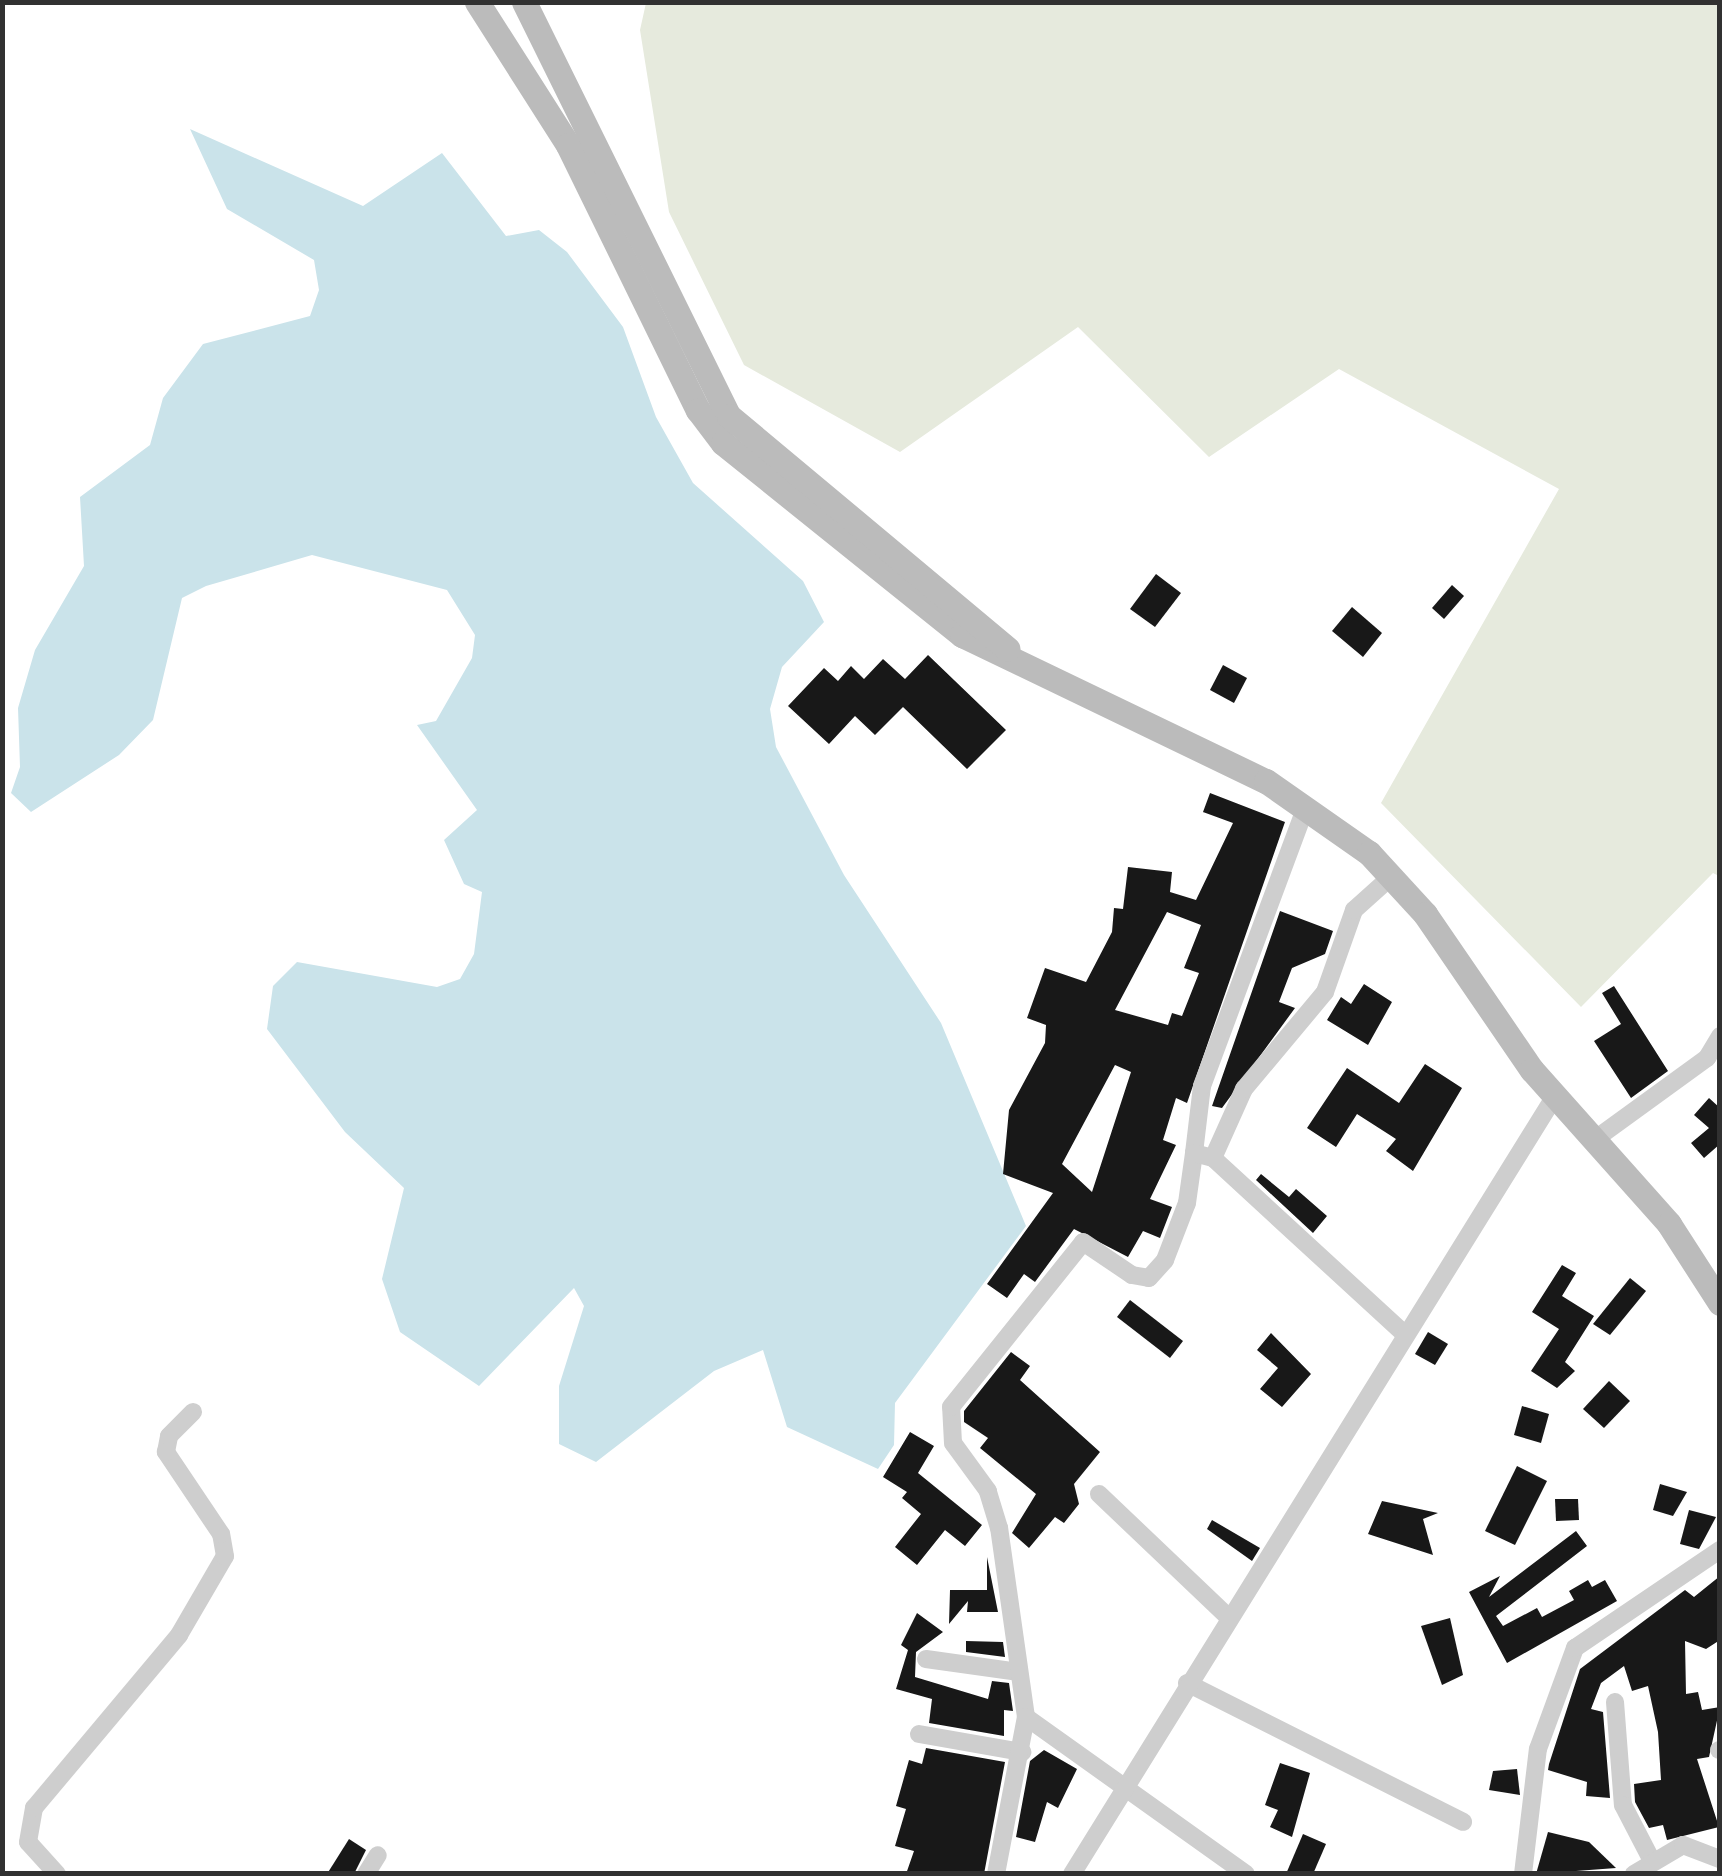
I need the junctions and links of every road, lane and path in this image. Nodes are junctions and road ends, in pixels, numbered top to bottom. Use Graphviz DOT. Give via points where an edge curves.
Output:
graph roads {
  1 [pos="477,2"];
  2 [pos="524,2"];
  3 [pos="1038,675"];
  4 [pos="1306,806"];
  5 [pos="1393,874"];
  6 [pos="1720,1036"];
  7 [pos="1707,1058"];
  8 [pos="1720,1075"];
  9 [pos="1555,1096"];
  10 [pos="1594,1140"];
  11 [pos="1194,1153"];
  12 [pos="1214,1158"];
  13 [pos="1720,1303"];
  14 [pos="1402,1332"];
  15 [pos="193,1412"];
  16 [pos="1099,1494"];
  17 [pos="1720,1550"];
  18 [pos="1228,1617"];
  19 [pos="926,1659"];
  20 [pos="1019,1672"];
  21 [pos="1187,1682"];
  22 [pos="1615,1702"];
  23 [pos="1026,1717"];
  24 [pos="919,1734"];
  25 [pos="1022,1752"];
  26 [pos="1124,1785"];
  27 [pos="1463,1822"];
  28 [pos="1714,1850"];
  29 [pos="378,1855"];
  30 [pos="1656,1863"];
  31 [pos="57,1874"];
  32 [pos="366,1874"];
  33 [pos="996,1874"];
  34 [pos="1072,1874"];
  35 [pos="1246,1874"];
  36 [pos="1523,1874"];
  37 [pos="1634,1874"];
  1 -- 3 [label="street" via="568,144 716,434 940,618"];
  2 -- 3 [label="street" via="729,416"];
  3 -- 4 [label="street" via="1210,752"];
  4 -- 5 [label="street"];
  4 -- 11 [label="street" via="1202,1086"];
  5 -- 9 [label="street"];
  5 -- 12 [label="street" via="1354,910 1325,992 1244,1089"];
  6 -- 7 [label="street"];
  7 -- 8 [label="street"];
  7 -- 10 [label="street"];
  9 -- 10 [label="street"];
  9 -- 14 [label="street"];
  10 -- 13 [label="street" via="1668,1224"];
  11 -- 12 [label="street"];
  11 -- 20 [label="street" via="1177,1240 1148,1278 1084,1242 951,1408 953,1444 988,1490 999,1528"];
  12 -- 14 [label="street"];
  14 -- 18 [label="street"];
  15 -- 31 [label="street" via="170,1436 166,1452 221,1534 225,1556 179,1635 34,1808 28,1842"];
  16 -- 18 [label="street"];
  17 -- 36 [label="street" via="1575,1648 1538,1749"];
  18 -- 21 [label="street"];
  19 -- 20 [label="street"];
  20 -- 23 [label="street"];
  21 -- 26 [label="street"];
  21 -- 27 [label="street"];
  22 -- 30 [label="street" via="1623,1805"];
  23 -- 25 [label="street"];
  23 -- 26 [label="street"];
  24 -- 25 [label="street"];
  25 -- 33 [label="street"];
  26 -- 34 [label="street"];
  26 -- 35 [label="street"];
  28 -- 30 [label="street" via="1683,1845"];
  29 -- 32 [label="street"];
  30 -- 37 [label="street"];
}
